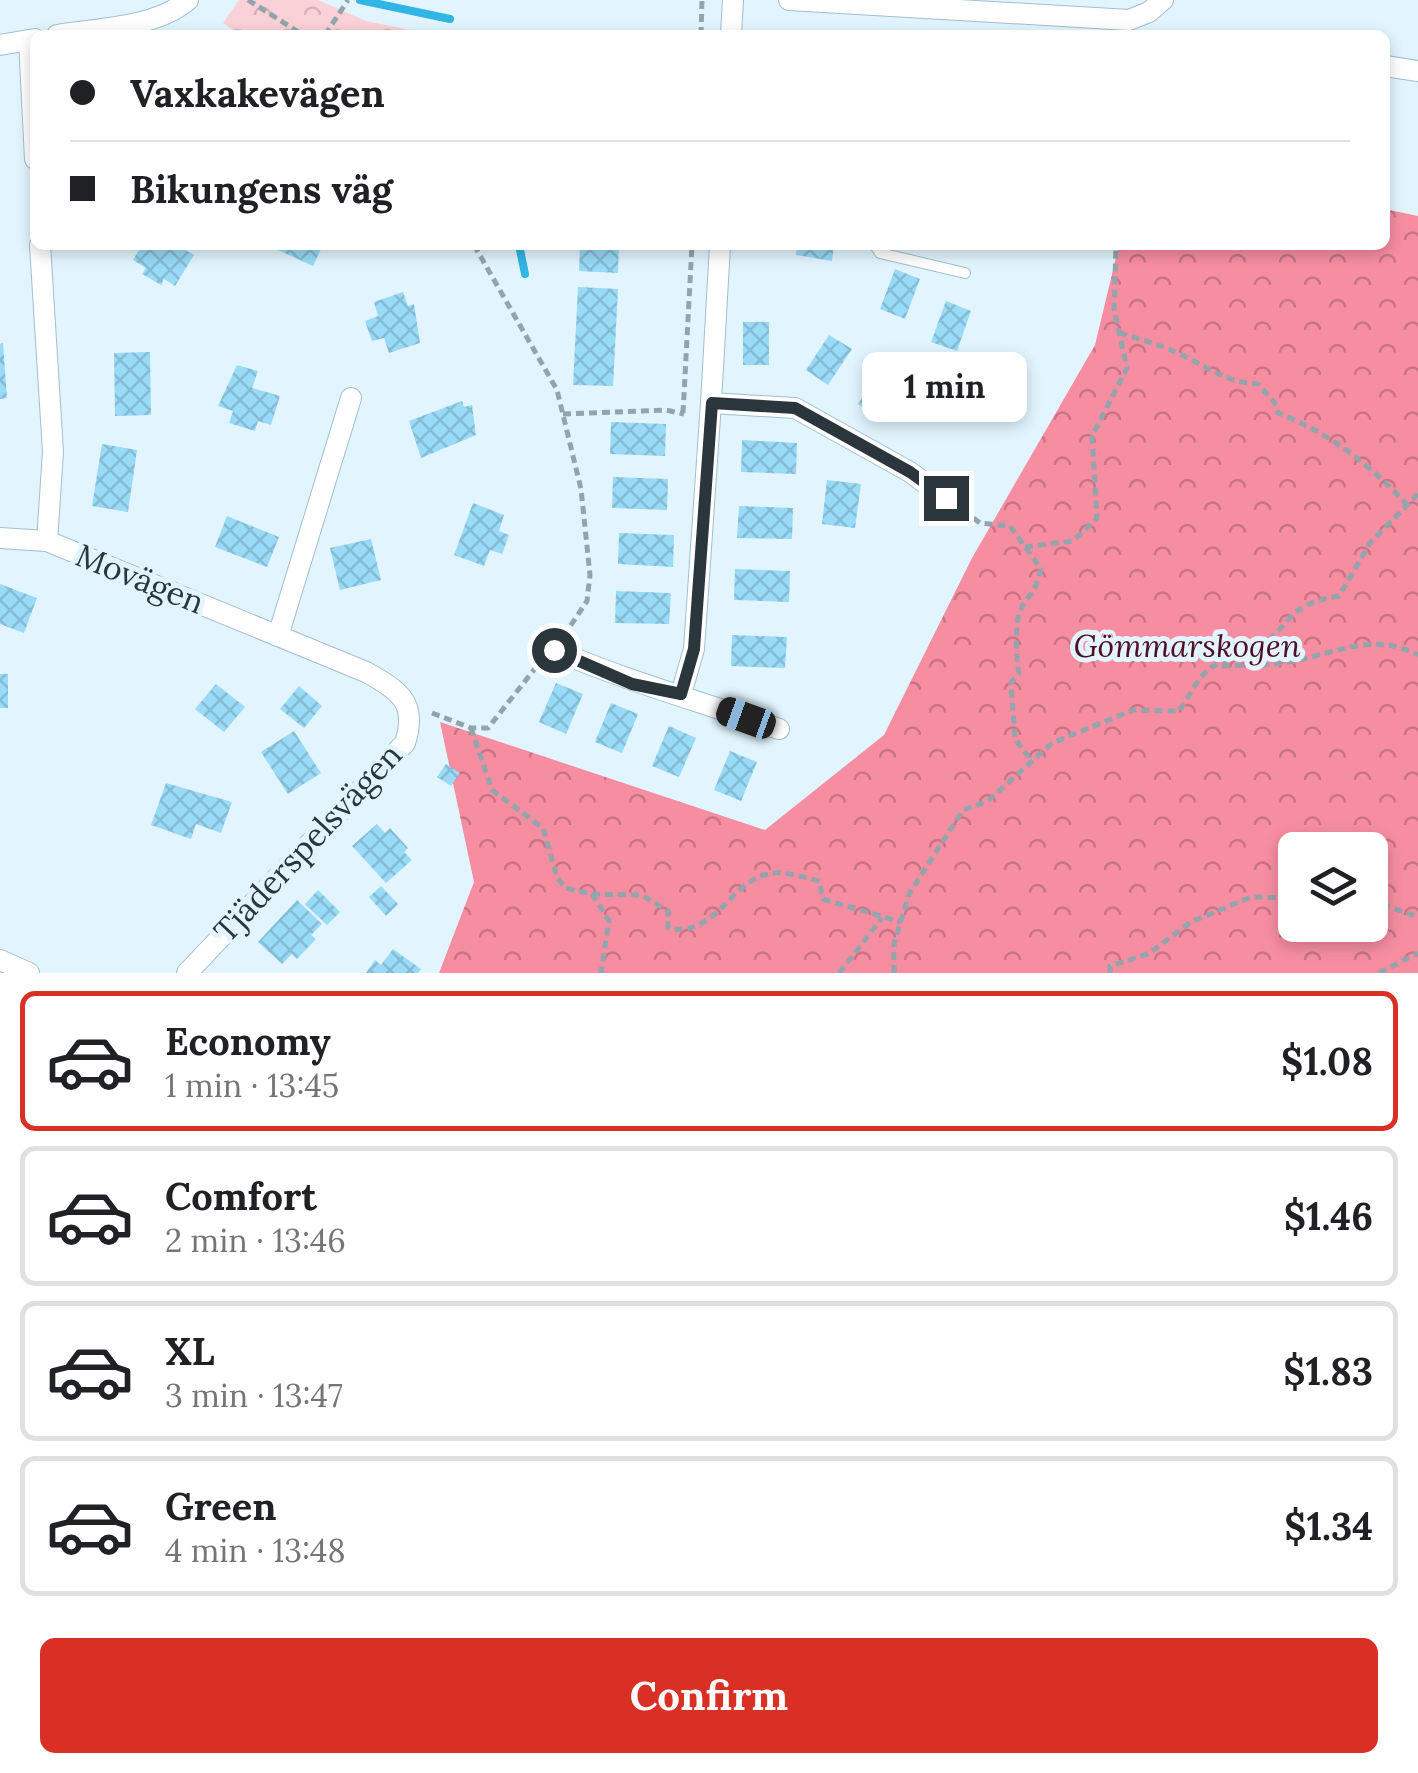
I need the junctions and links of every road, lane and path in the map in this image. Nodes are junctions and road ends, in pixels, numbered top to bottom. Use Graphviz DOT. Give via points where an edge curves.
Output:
graph roads {
  1 [pos="188,0"];
  2 [pos="248,0"];
  3 [pos="348,0"];
  4 [pos="702,0"];
  5 [pos="733,0"];
  6 [pos="789,0"];
  7 [pos="1163,0"];
  8 [pos="84,30"];
  9 [pos="295,30"];
  10 [pos="329,30"];
  11 [pos="702,30"];
  12 [pos="730,30"];
  13 [pos="30,40"];
  14 [pos="0,45"];
  15 [pos="1390,67"];
  16 [pos="1418,71"];
  17 [pos="40,250"];
  18 [pos="477,250"];
  19 [pos="692,250"];
  20 [pos="720,250"];
  21 [pos="879,250"];
  22 [pos="1116,250"];
  23 [pos="965,273"];
  24 [pos="1119,333"];
  25 [pos="351,398"];
  26 [pos="712,403"];
  27 [pos="563,414"];
  28 [pos="1418,494"];
  29 [pos="946,498"];
  30 [pos="1407,505"];
  31 [pos="0,538"];
  32 [pos="47,541"];
  33 [pos="1025,546"];
  34 [pos="278,636"];
  35 [pos="554,650"];
  36 [pos="1418,656"];
  37 [pos="1210,667"];
  38 [pos="681,694"];
  39 [pos="410,705"];
  40 [pos="471,728"];
  41 [pos="778,729"];
  42 [pos="1031,760"];
  43 [pos="592,894"];
  44 [pos="1278,898"];
  45 [pos="1388,906"];
  46 [pos="1418,917"];
  47 [pos="882,918"];
  48 [pos="901,922"];
  49 [pos="1418,953"];
  50 [pos="0,960"];
  51 [pos="29,973"];
  52 [pos="187,973"];
  53 [pos="601,973"];
  54 [pos="839,973"];
  55 [pos="894,973"];
  56 [pos="1110,973"];
  57 [pos="1380,973"];
  1 -- 8 [label="street" via="156,16"];
  2 -- 9 [label="path"];
  3 -- 10 [label="path"];
  4 -- 11 [label="path"];
  5 -- 12 [label="street"];
  6 -- 7 [label="street" via="1129,20"];
  13 -- 14 [label="street"];
  15 -- 16 [label="street"];
  17 -- 32 [label="street" via="53,452"];
  18 -- 27 [label="path" via="557,390"];
  19 -- 27 [label="path" via="682,413"];
  20 -- 26 [label="street"];
  21 -- 23 [label="lane"];
  22 -- 24 [label="path"];
  24 -- 30 [label="path" via="1154,342 1210,372 1258,384 1278,413 1330,435"];
  24 -- 33 [label="path" via="1127,368 1092,436 1097,518 1073,541"];
  25 -- 34 [label="street"];
  26 -- 29 [label="street" via="795,408"];
  26 -- 38 [label="street" via="694,649"];
  27 -- 35 [label="path" via="582,489 590,574 587,601"];
  28 -- 30 [label="path"];
  29 -- 33 [label="path" via="980,523 1010,526"];
  30 -- 37 [label="path" via="1370,544 1338,596 1308,601 1286,616 1275,636"];
  31 -- 32 [label="street, Movägen"];
  32 -- 34 [label="street, Movägen"];
  33 -- 42 [label="path" via="1040,569 1037,591 1019,614 1019,673 1011,683 1015,739"];
  34 -- 39 [label="street, Movägen" via="366,672"];
  35 -- 38 [label="street" via="632,684"];
  35 -- 40 [label="path" via="488,728"];
  36 -- 37 [label="path" via="1399,645 1369,642 1291,662"];
  37 -- 42 [label="path" via="1179,711 1133,710 1052,743"];
  38 -- 41 [label="street"];
  39 -- 40 [label="path"];
  39 -- 52 [label="street, Tjäderspelsvägen" via="405,744"];
  40 -- 43 [label="path" via="492,790 543,828 565,888"];
  42 -- 48 [label="path" via="988,801 963,810 910,894"];
  43 -- 47 [label="path" via="642,895 668,911 668,928 682,931 708,922 750,879 775,872 818,881 823,899"];
  43 -- 53 [label="path" via="609,920"];
  44 -- 56 [label="path" via="1251,897 1191,922 1148,954 1110,966"];
  45 -- 46 [label="path"];
  47 -- 48 [label="path"];
  47 -- 54 [label="path"];
  48 -- 55 [label="path"];
  49 -- 57 [label="path"];
  50 -- 51 [label="street"];
}
